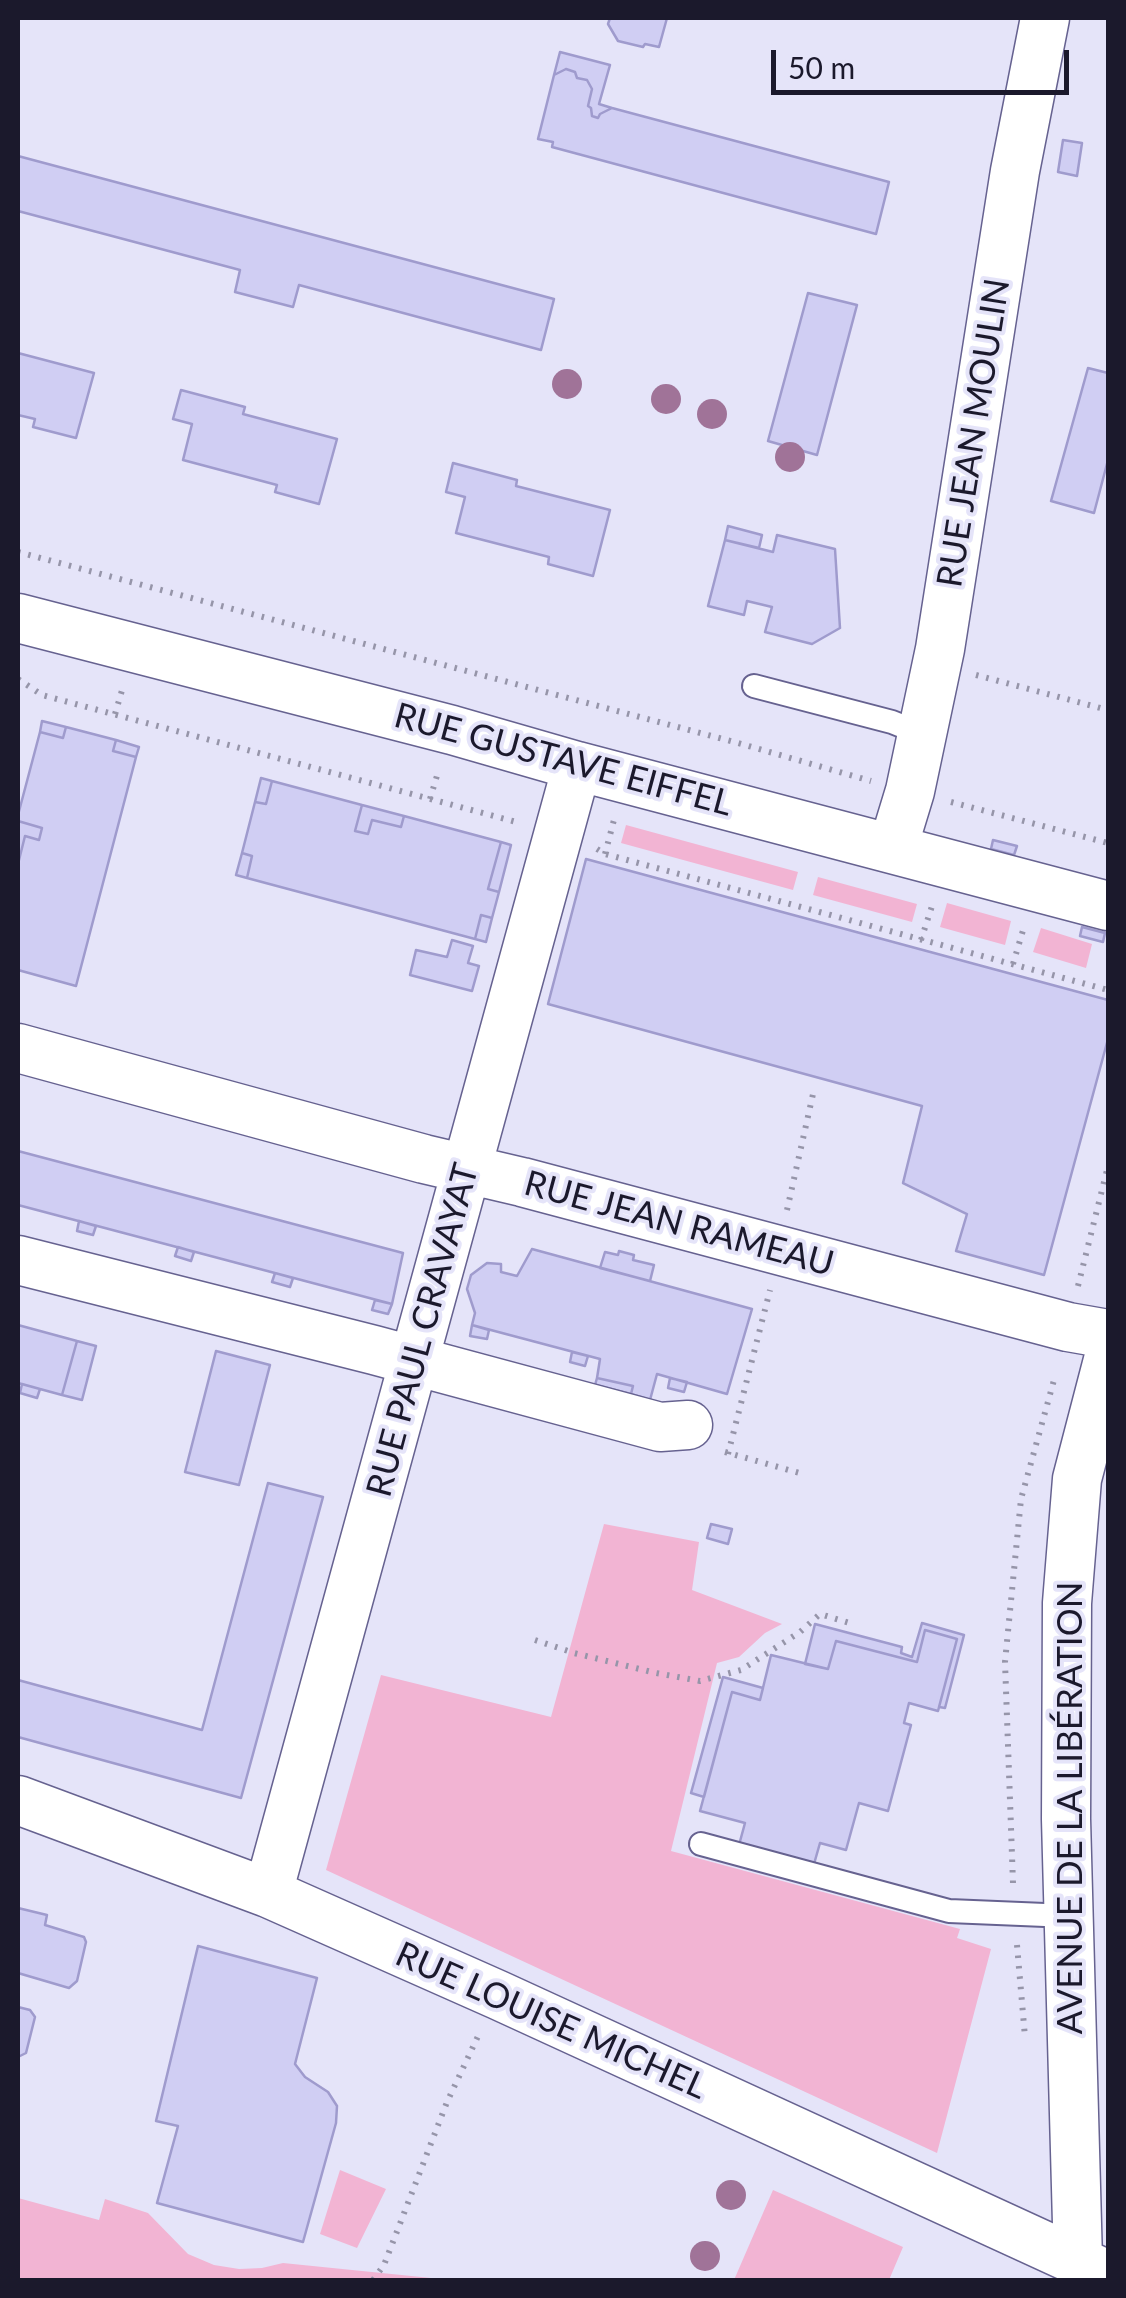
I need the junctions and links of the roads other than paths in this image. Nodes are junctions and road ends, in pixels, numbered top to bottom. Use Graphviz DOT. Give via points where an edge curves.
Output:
graph roads {
  1 [pos="1045,18"];
  2 [pos="20,628"];
  3 [pos="754,686"];
  4 [pos="922,734"];
  5 [pos="578,766"];
  6 [pos="893,848"];
  7 [pos="1108,906"];
  8 [pos="18,1048"];
  9 [pos="467,1168"];
  10 [pos="18,1260"];
  11 [pos="1108,1334"];
  12 [pos="1108,1360"];
  13 [pos="415,1361"];
  14 [pos="688,1425"];
  15 [pos="1090,1531"];
  16 [pos="18,1800"];
  17 [pos="1087,1823"];
  18 [pos="701,1844"];
  19 [pos="268,1893"];
  20 [pos="1069,1916"];
  21 [pos="1093,2268"];
  1 -- 4 [label="street, RUE JEAN MOULIN"];
  2 -- 5 [label="street, RUE GUSTAVE EIFFEL"];
  3 -- 4 [label="lane"];
  4 -- 6 [label="street, RUE JEAN MOULIN"];
  5 -- 6 [label="street, RUE GUSTAVE EIFFEL"];
  5 -- 9 [label="street, RUE PAUL CRAVAYAT"];
  6 -- 7 [label="street, RUE GUSTAVE EIFFEL"];
  8 -- 9 [label="street, RUE JEAN RAMEAU"];
  9 -- 11 [label="street, RUE JEAN RAMEAU"];
  9 -- 13 [label="street, RUE PAUL CRAVAYAT"];
  10 -- 13 [label="street"];
  12 -- 15 [label="street, AVENUE DE LA LIBÉRATION" via="1077,1479"];
  13 -- 14 [label="street" via="660,1426"];
  13 -- 19 [label="street, RUE PAUL CRAVAYAT"];
  15 -- 17 [label="street, AVENUE DE LA LIBÉRATION" via="1067,1603"];
  16 -- 19 [label="street, RUE LOUISE MICHEL"];
  17 -- 20 [label="street, AVENUE DE LA LIBÉRATION"];
  18 -- 20 [label="lane" via="949,1911"];
  19 -- 21 [label="street, RUE LOUISE MICHEL"];
  20 -- 21 [label="street, AVENUE DE LA LIBÉRATION"];
}
